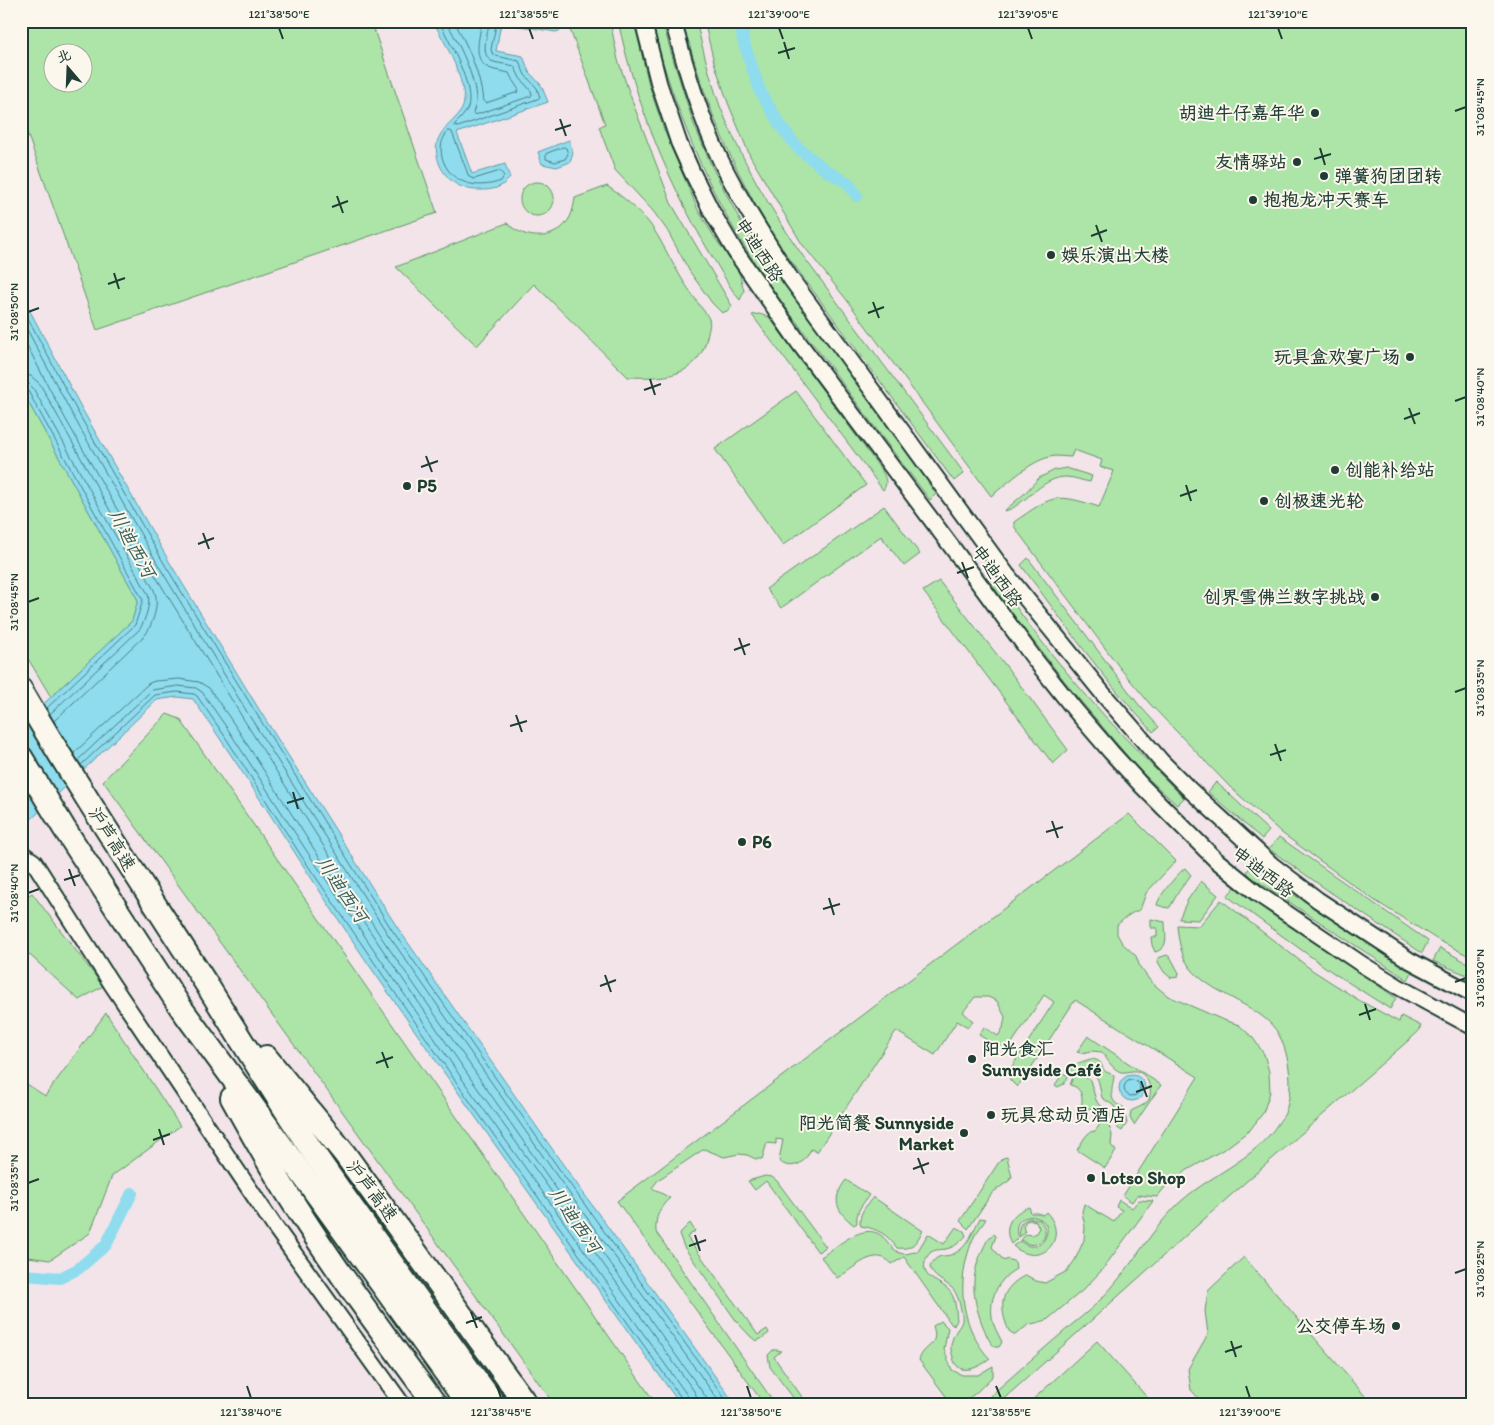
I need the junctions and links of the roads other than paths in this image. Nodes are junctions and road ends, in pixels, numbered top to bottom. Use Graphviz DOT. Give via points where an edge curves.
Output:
graph roads {
  1 [pos="643,21"];
  2 [pos="673,21"];
  3 [pos="22,691"];
  4 [pos="21,757"];
  5 [pos="21,853"];
  6 [pos="28,866"];
  7 [pos="207,985"];
  8 [pos="1473,994"];
  9 [pos="181,1008"];
  10 [pos="1473,1027"];
  11 [pos="402,1404"];
  12 [pos="435,1404"];
  13 [pos="468,1404"];
  14 [pos="494,1404"];
  15 [pos="526,1404"];
  1 -- 10 [label="street, 申迪西路" via="679,143 735,251 799,343 1075,710 1142,786 1216,860 1244,883 1363,965"];
  2 -- 8 [label="street, 申迪西路" via="710,137 762,236 1004,569 1104,695 1190,790 1272,865 1318,900 1409,960"];
  3 -- 7 [label="highway, 沪芦高速"];
  4 -- 9 [label="highway, 沪芦高速"];
  5 -- 6 [label="street"];
  6 -- 11 [label="street" via="275,1227"];
  7 -- 14 [label="highway, 沪芦高速" via="312,1151"];
  7 -- 15 [label="highway, 沪芦高速" via="344,1153"];
  9 -- 12 [label="highway, 沪芦高速" via="298,1210"];
  9 -- 13 [label="highway, 沪芦高速"];
}
